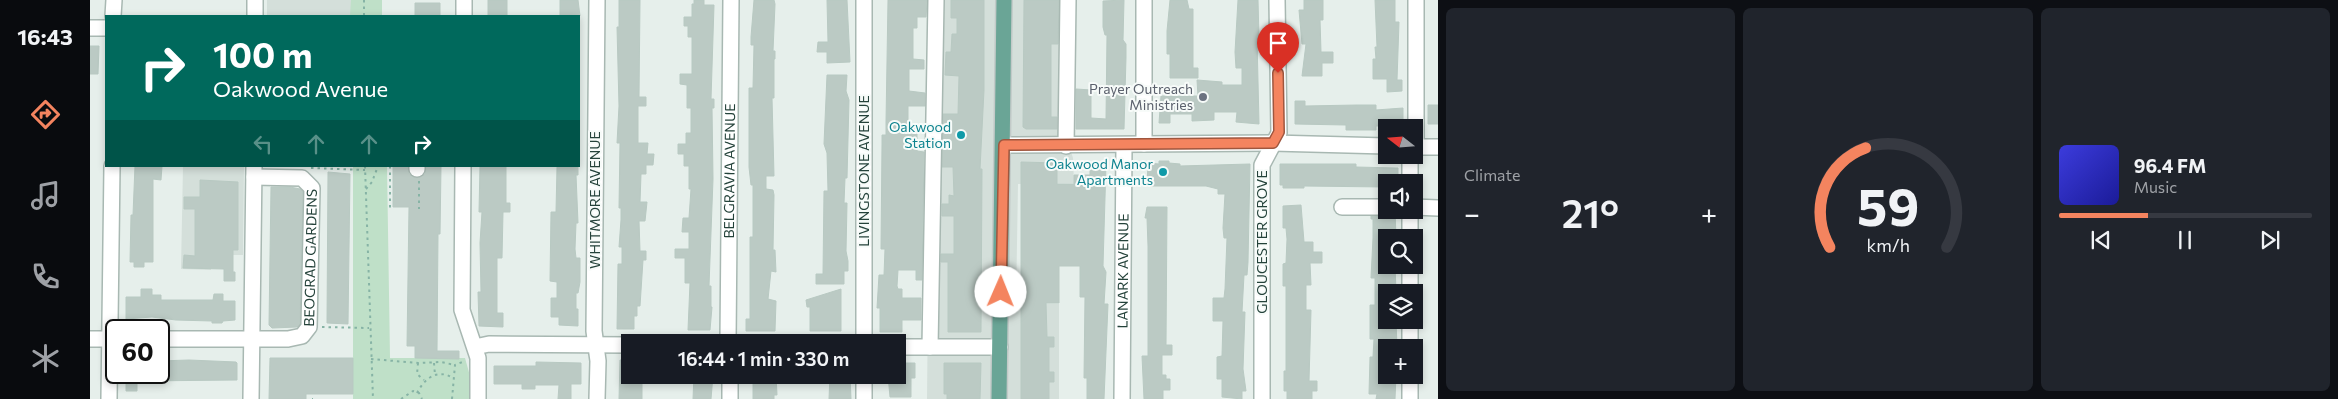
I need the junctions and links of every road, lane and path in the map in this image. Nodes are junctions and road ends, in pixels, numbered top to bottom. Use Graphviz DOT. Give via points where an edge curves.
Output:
graph roads {
  1 [pos="114,0"];
  2 [pos="256,0"];
  3 [pos="364,0"];
  4 [pos="464,0"];
  5 [pos="597,0"];
  6 [pos="731,0"];
  7 [pos="864,0"];
  8 [pos="936,0"];
  9 [pos="1004,0"];
  10 [pos="1068,0"];
  11 [pos="1144,0"];
  12 [pos="1278,0"];
  13 [pos="1416,0"];
  14 [pos="113,15"];
  15 [pos="255,15"];
  16 [pos="364,15"];
  17 [pos="464,15"];
  18 [pos="90,28"];
  19 [pos="105,28"];
  20 [pos="1414,119"];
  21 [pos="1273,143"];
  22 [pos="1144,144"];
  23 [pos="1004,145"];
  24 [pos="1124,145"];
  25 [pos="1066,146"];
  26 [pos="1378,146"];
  27 [pos="1438,147"];
  28 [pos="1423,148"];
  29 [pos="112,167"];
  30 [pos="378,167"];
  31 [pos="390,167"];
  32 [pos="463,167"];
  33 [pos="308,168"];
  34 [pos="365,168"];
  35 [pos="254,172"];
  36 [pos="417,172"];
  37 [pos="366,188"];
  38 [pos="1342,207"];
  39 [pos="1378,207"];
  40 [pos="1423,208"];
  41 [pos="1438,208"];
  42 [pos="390,209"];
  43 [pos="419,209"];
  44 [pos="113,319"];
  45 [pos="317,327"];
  46 [pos="369,328"];
  47 [pos="728,334"];
  48 [pos="864,334"];
  49 [pos="90,339"];
  50 [pos="105,339"];
  51 [pos="170,339"];
  52 [pos="252,339"];
  53 [pos="596,344"];
  54 [pos="621,345"];
  55 [pos="906,346"];
  56 [pos="930,347"];
  57 [pos="1000,347"];
  58 [pos="471,353"];
  59 [pos="371,359"];
  60 [pos="418,362"];
  61 [pos="434,362"];
  62 [pos="455,365"];
  63 [pos="435,376"];
  64 [pos="454,378"];
  65 [pos="424,380"];
  66 [pos="110,384"];
  67 [pos="730,384"];
  68 [pos="864,384"];
  69 [pos="1410,384"];
  70 [pos="418,393"];
  71 [pos="451,398"];
  72 [pos="109,399"];
  73 [pos="251,399"];
  74 [pos="373,399"];
  75 [pos="401,399"];
  76 [pos="422,399"];
  77 [pos="478,399"];
  78 [pos="598,399"];
  79 [pos="730,399"];
  80 [pos="864,399"];
  81 [pos="999,399"];
  82 [pos="1122,399"];
  83 [pos="1262,399"];
  84 [pos="1410,399"];
  1 -- 14 [label="street"];
  2 -- 15 [label="street"];
  3 -- 16 [label="path"];
  4 -- 17 [label="street"];
  5 -- 53 [label="street, WHITMORE AVENUE"];
  6 -- 47 [label="street, BELGRAVIA AVENUE"];
  7 -- 48 [label="street, LIVINGSTONE AVENUE"];
  8 -- 56 [label="street"];
  9 -- 23 [label="main road"];
  10 -- 25 [label="street"];
  11 -- 22 [label="street"];
  12 -- 21 [label="street, GLOUCESTER GROVE" via="1279,132"];
  13 -- 20 [label="street"];
  18 -- 19 [label="street"];
  21 -- 22 [label="street"];
  21 -- 26 [label="street"];
  21 -- 83 [label="street, GLOUCESTER GROVE" via="1262,165"];
  22 -- 24 [label="street"];
  23 -- 25 [label="street"];
  23 -- 57 [label="main road"];
  24 -- 25 [label="street"];
  24 -- 82 [label="street, LANARK AVENUE"];
  27 -- 28 [label="street"];
  29 -- 44 [label="street"];
  30 -- 37 [label="path"];
  31 -- 42 [label="path"];
  32 -- 58 [label="street" via="462,310"];
  33 -- 34 [label="path"];
  34 -- 37 [label="path"];
  35 -- 52 [label="street"];
  35 -- 52 [label="street, BEOGRAD GARDENS" via="302,178 312,188 310,324 302,336"];
  36 -- 43 [label="path"];
  37 -- 46 [label="path"];
  38 -- 39 [label="street"];
  40 -- 41 [label="street"];
  45 -- 46 [label="path"];
  46 -- 59 [label="path"];
  49 -- 50 [label="street"];
  51 -- 52 [label="street, BEOGRAD GARDENS"];
  52 -- 73 [label="street"];
  53 -- 54 [label="street"];
  53 -- 58 [label="street" via="489,344"];
  53 -- 78 [label="street, WHITMORE AVENUE"];
  55 -- 56 [label="street"];
  56 -- 57 [label="street"];
  57 -- 81 [label="main road"];
  58 -- 62 [label="path"];
  58 -- 77 [label="street" via="478,358"];
  59 -- 60 [label="path"];
  59 -- 74 [label="path"];
  60 -- 61 [label="path"];
  60 -- 65 [label="path" via="417,374"];
  61 -- 62 [label="path"];
  61 -- 63 [label="path"];
  62 -- 64 [label="path"];
  63 -- 64 [label="path" via="442,374"];
  63 -- 65 [label="path"];
  64 -- 71 [label="path"];
  65 -- 70 [label="path"];
  66 -- 72 [label="street"];
  67 -- 79 [label="street"];
  68 -- 80 [label="street"];
  69 -- 84 [label="street"];
  70 -- 75 [label="path" via="413,391"];
  70 -- 76 [label="path"];
}
